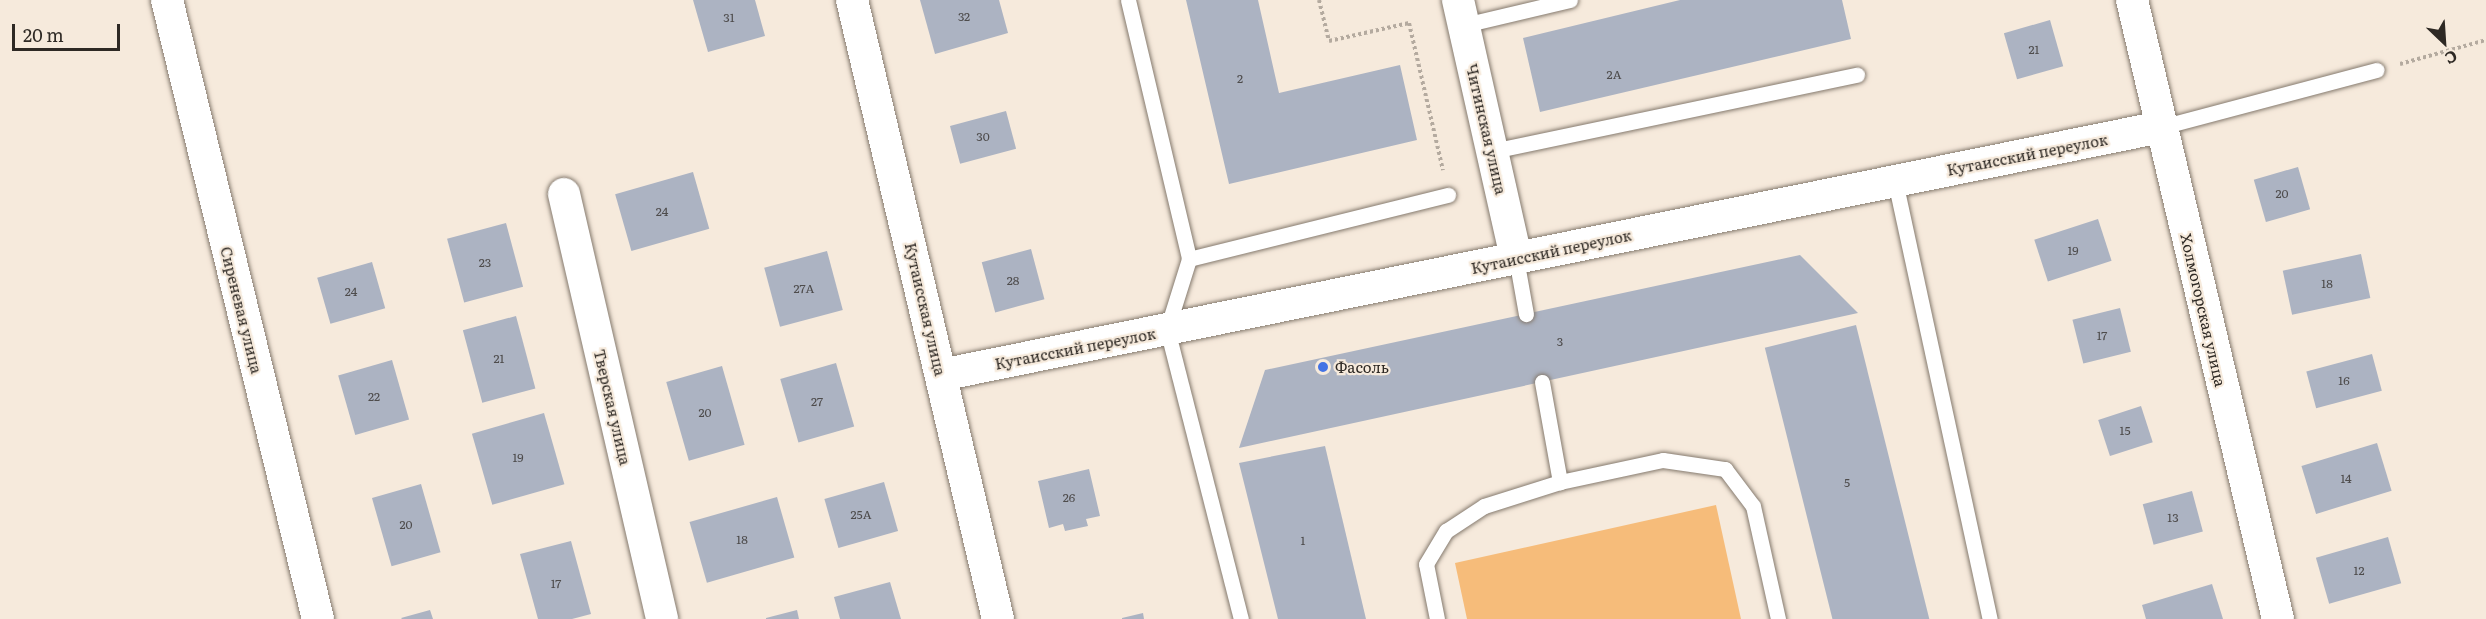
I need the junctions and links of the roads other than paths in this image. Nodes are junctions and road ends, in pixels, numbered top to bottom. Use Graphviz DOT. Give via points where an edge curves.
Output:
graph roads {
  1 [pos="167,0"];
  2 [pos="852,0"];
  3 [pos="1128,0"];
  4 [pos="1570,0"];
  5 [pos="2132,0"];
  6 [pos="1461,12"];
  7 [pos="2377,70"];
  8 [pos="1857,75"];
  9 [pos="2161,127"];
  10 [pos="1492,151"];
  11 [pos="1895,181"];
  12 [pos="564,194"];
  13 [pos="1448,195"];
  14 [pos="1516,258"];
  15 [pos="1189,259"];
  16 [pos="1526,314"];
  17 [pos="1167,329"];
  18 [pos="941,375"];
  19 [pos="1542,382"];
  20 [pos="1560,482"];
  21 [pos="318,619"];
  22 [pos="662,619"];
  23 [pos="998,619"];
  24 [pos="1241,619"];
  25 [pos="1437,619"];
  26 [pos="1778,619"];
  27 [pos="1990,619"];
  28 [pos="2278,619"];
  1 -- 21 [label="street, Сиреневая улица"];
  2 -- 18 [label="street, Кутаисская улица"];
  3 -- 15 [label="lane"];
  4 -- 6 [label="lane"];
  5 -- 9 [label="street, Холмогорская улица"];
  6 -- 10 [label="street, Читинская улица"];
  7 -- 9 [label="lane"];
  8 -- 10 [label="lane"];
  9 -- 11 [label="street, Кутаисский переулок"];
  9 -- 28 [label="street, Холмогорская улица"];
  10 -- 14 [label="street, Читинская улица"];
  11 -- 14 [label="street, Кутаисский переулок"];
  11 -- 27 [label="lane"];
  12 -- 22 [label="street, Тверская улица"];
  13 -- 15 [label="lane"];
  14 -- 16 [label="lane"];
  14 -- 17 [label="street, Кутаисский переулок"];
  15 -- 17 [label="lane"];
  17 -- 18 [label="street, Кутаисский переулок"];
  17 -- 24 [label="lane"];
  18 -- 23 [label="street, Кутаисская улица"];
  19 -- 20 [label="lane"];
  20 -- 25 [label="lane" via="1484,506 1446,531 1426,564"];
  20 -- 26 [label="lane" via="1663,460 1725,468 1753,506"];
}
